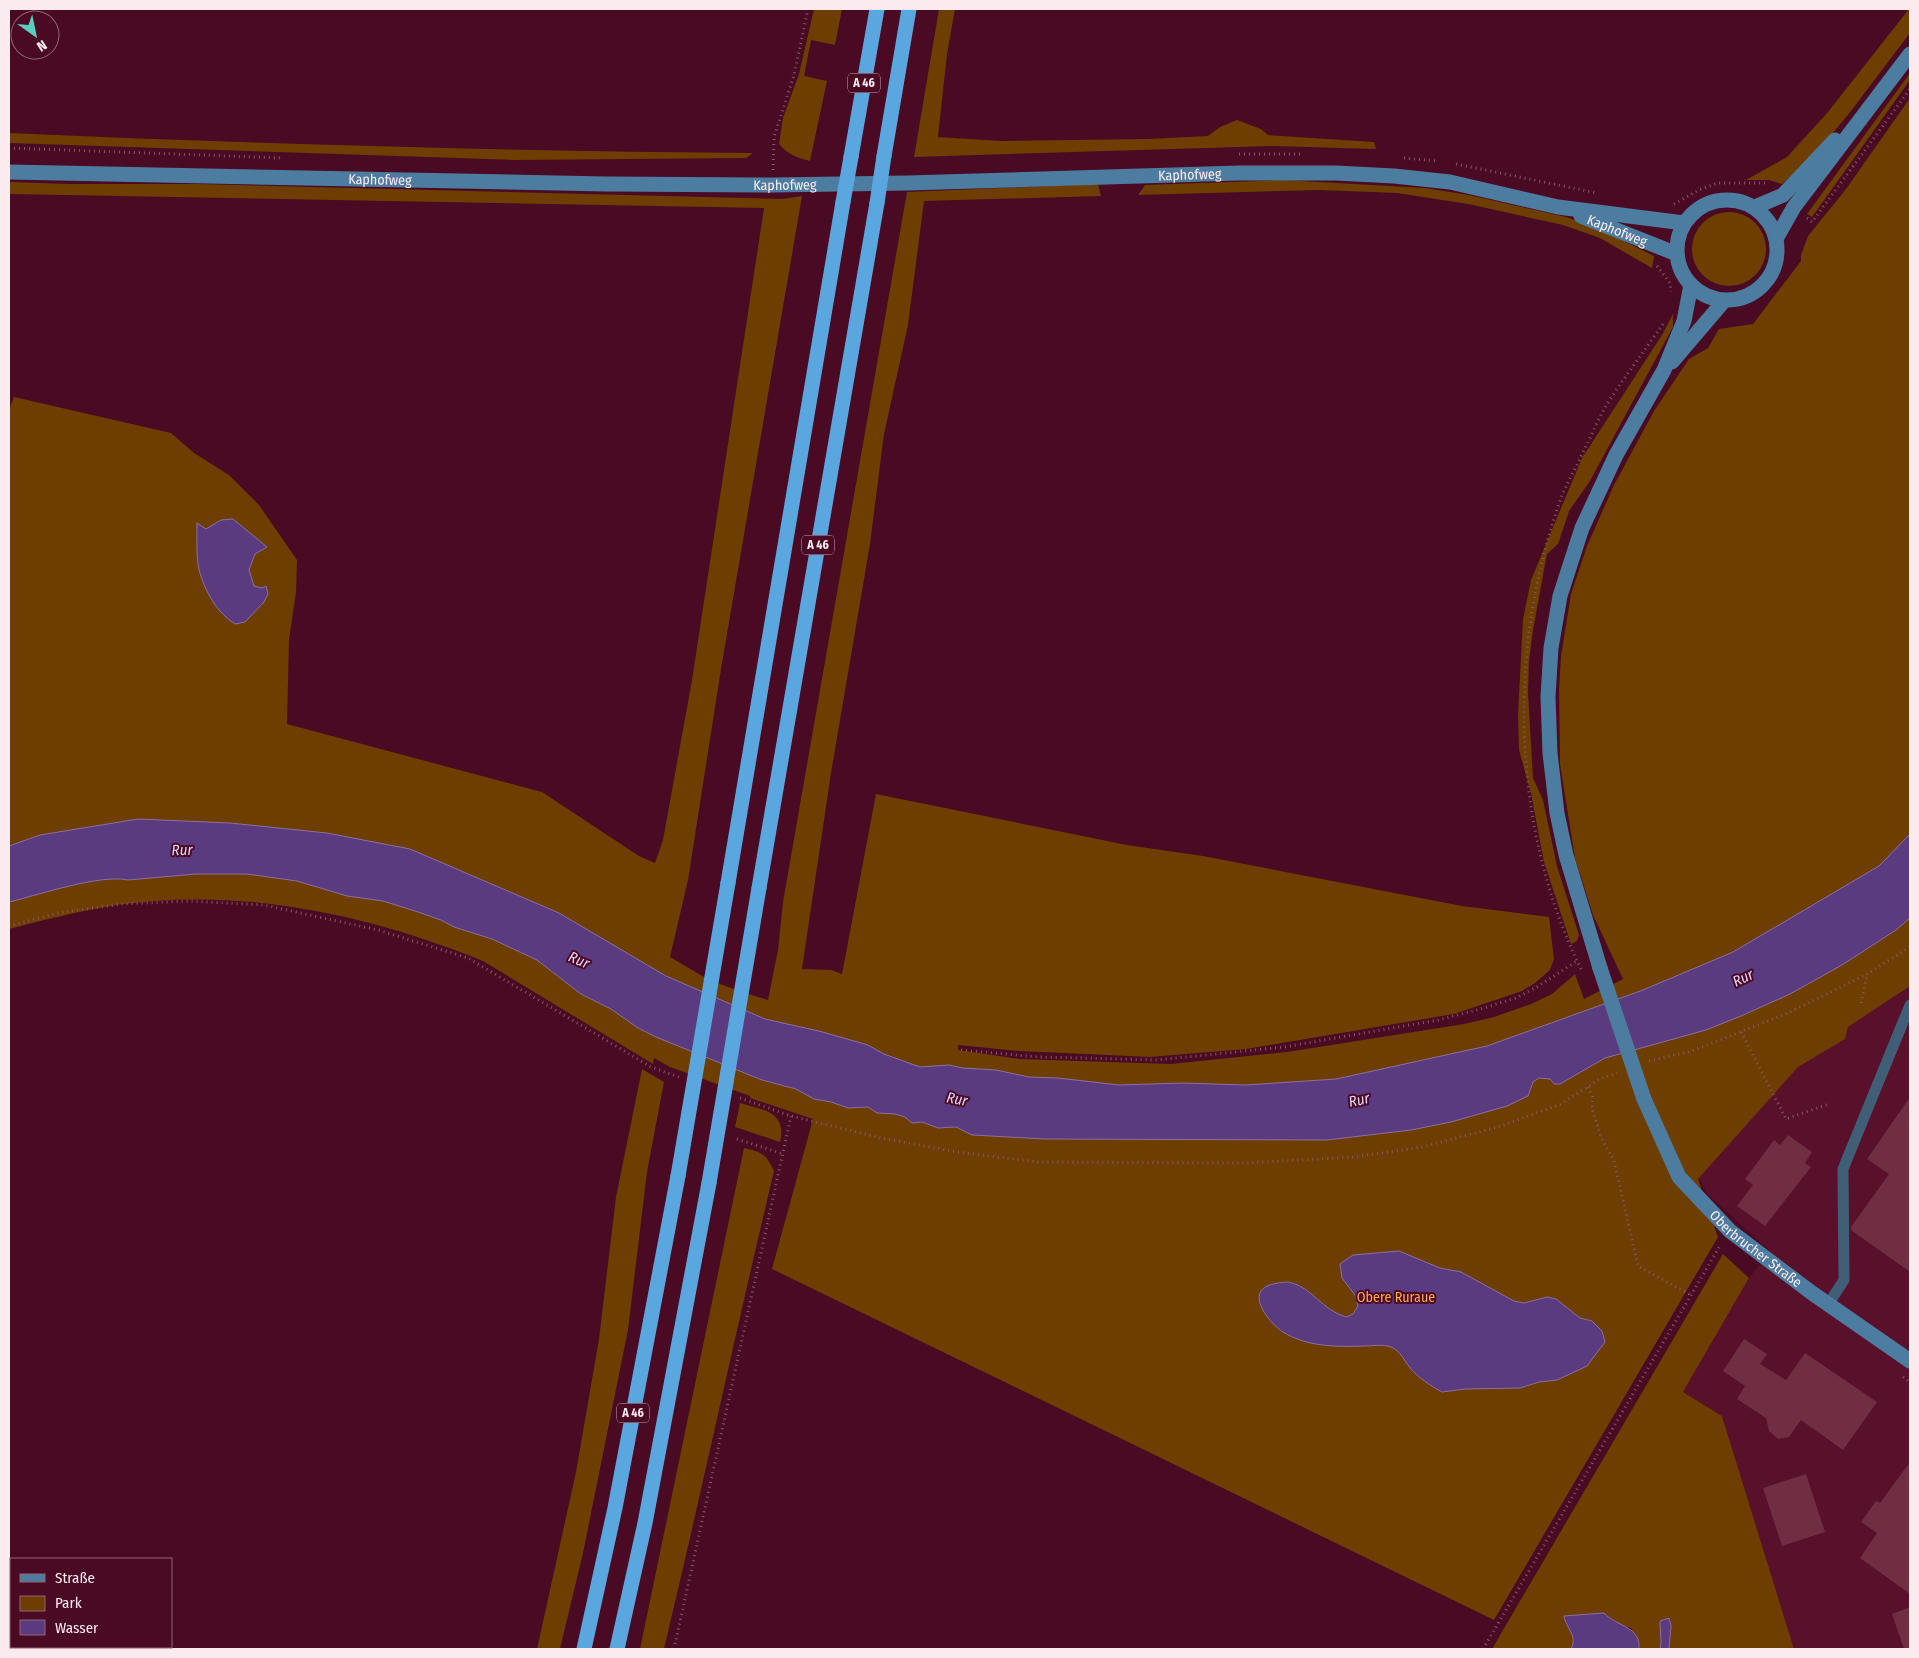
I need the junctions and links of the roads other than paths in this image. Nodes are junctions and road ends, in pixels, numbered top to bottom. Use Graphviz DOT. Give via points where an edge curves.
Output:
graph roads {
  1 [pos="877,9"];
  2 [pos="909,9"];
  3 [pos="1910,54"];
  4 [pos="1892,77"];
  5 [pos="9,172"];
  6 [pos="1558,207"];
  7 [pos="1755,207"];
  8 [pos="1684,223"];
  9 [pos="1777,237"];
  10 [pos="1677,254"];
  11 [pos="1691,285"];
  12 [pos="1724,301"];
  13 [pos="1664,370"];
  14 [pos="1910,1005"];
  15 [pos="1829,1304"];
  16 [pos="1910,1361"];
  17 [pos="584,1649"];
  18 [pos="617,1649"];
  1 -- 17 [label="highway, A 46, bridge" via="678,1176 615,1508"];
  2 -- 18 [label="highway, A 46, bridge" via="709,1183 645,1524"];
  3 -- 4 [label="main road"];
  4 -- 7 [label="main road" via="1783,194"];
  4 -- 9 [label="main road" via="1794,207"];
  5 -- 6 [label="main road, Kaphofweg" via="772,185 1336,173 1450,182"];
  6 -- 8 [label="main road, Kaphofweg"];
  6 -- 10 [label="main road, Kaphofweg"];
  7 -- 8 [label="main road" via="1736,200 1716,200 1698,208"];
  7 -- 9 [label="main road" via="1768,220"];
  8 -- 10 [label="main road" via="1678,238"];
  9 -- 12 [label="main road" via="1775,269 1767,282 1740,300"];
  10 -- 11 [label="main road" via="1679,266"];
  11 -- 12 [label="main road" via="1706,296"];
  11 -- 13 [label="main road" via="1684,321"];
  12 -- 13 [label="main road"];
  13 -- 15 [label="main road, Oberbrucher Straße, bridge" via="1616,455 1582,528 1560,596 1551,648 1549,706 1550,753 1557,813 1566,855 1600,968 1644,1100 1679,1177 1730,1232"];
  14 -- 15 [label="lane" via="1843,1169 1844,1280"];
  15 -- 16 [label="main road, Oberbrucher Straße"];
}
